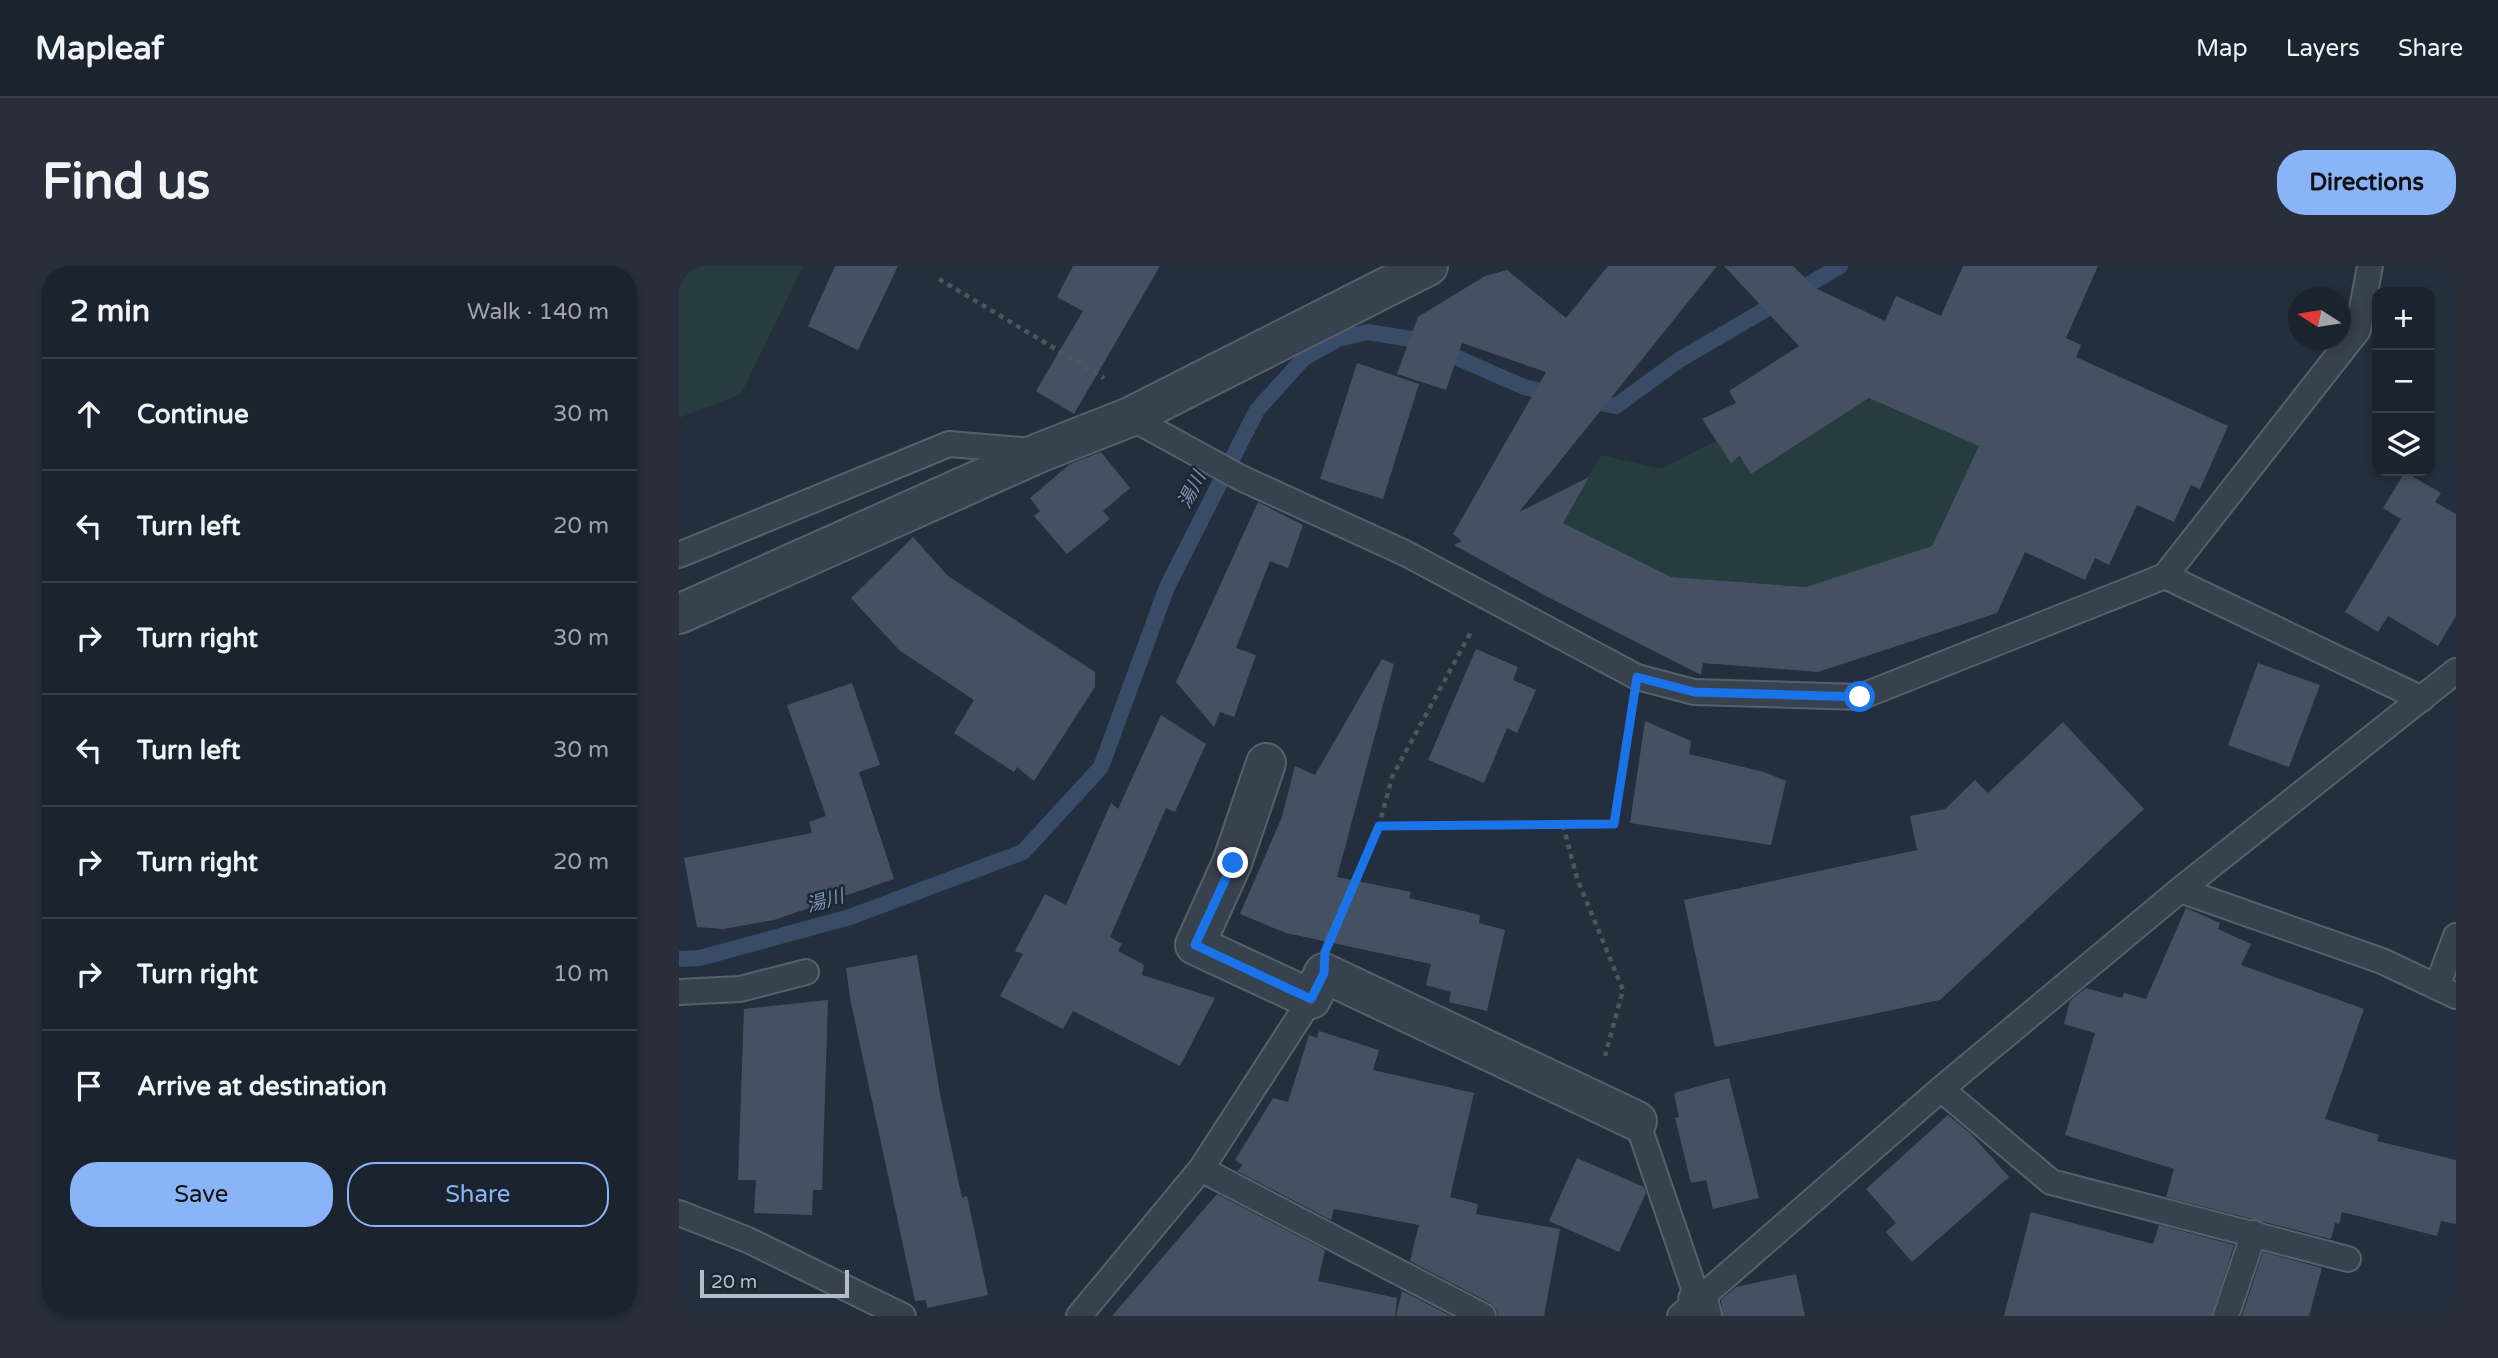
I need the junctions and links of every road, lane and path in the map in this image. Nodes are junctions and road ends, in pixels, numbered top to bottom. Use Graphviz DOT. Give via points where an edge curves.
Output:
graph roads {
  1 [pos="1428,266"];
  2 [pos="2369,266"];
  3 [pos="939,279"];
  4 [pos="1112,383"];
  5 [pos="1130,417"];
  6 [pos="1041,452"];
  7 [pos="679,555"];
  8 [pos="2165,576"];
  9 [pos="1489,598"];
  10 [pos="679,614"];
  11 [pos="2453,676"];
  12 [pos="1637,677"];
  13 [pos="2422,699"];
  14 [pos="1266,763"];
  15 [pos="1563,825"];
  16 [pos="1379,826"];
  17 [pos="2181,890"];
  18 [pos="2456,936"];
  19 [pos="806,972"];
  20 [pos="1318,986"];
  21 [pos="2447,991"];
  22 [pos="679,992"];
  23 [pos="1941,1089"];
  24 [pos="1593,1100"];
  25 [pos="1637,1121"];
  26 [pos="1201,1169"];
  27 [pos="679,1213"];
  28 [pos="2254,1233"];
  29 [pos="2348,1259"];
  30 [pos="1693,1311"];
  31 [pos="903,1316"];
  32 [pos="1079,1316"];
  33 [pos="1483,1316"];
  34 [pos="2226,1316"];
  1 -- 5 [label="street"];
  2 -- 8 [label="lane" via="2358,330"];
  3 -- 4 [label="path"];
  5 -- 6 [label="street"];
  5 -- 9 [label="lane" via="1241,478 1405,553"];
  6 -- 7 [label="lane" via="949,444"];
  6 -- 10 [label="street"];
  8 -- 12 [label="lane" via="1860,697 1694,692"];
  8 -- 13 [label="lane"];
  9 -- 12 [label="lane"];
  9 -- 16 [label="path" via="1392,777"];
  11 -- 13 [label="lane"];
  12 -- 15 [label="path" via="1614,824"];
  13 -- 17 [label="lane"];
  14 -- 20 [label="street" via="1233,863 1195,945"];
  15 -- 16 [label="path"];
  15 -- 24 [label="path" via="1577,878 1623,990"];
  16 -- 20 [label="path" via="1325,952"];
  17 -- 21 [label="lane" via="2382,961"];
  17 -- 23 [label="lane"];
  18 -- 21 [label="lane"];
  19 -- 22 [label="lane" via="740,989"];
  20 -- 24 [label="street"];
  20 -- 26 [label="lane"];
  23 -- 28 [label="lane" via="2052,1182"];
  23 -- 30 [label="lane"];
  24 -- 25 [label="street"];
  25 -- 30 [label="lane"];
  26 -- 32 [label="lane"];
  26 -- 33 [label="lane"];
  27 -- 31 [label="lane" via="748,1240"];
  28 -- 29 [label="lane"];
  28 -- 34 [label="lane"];
}
